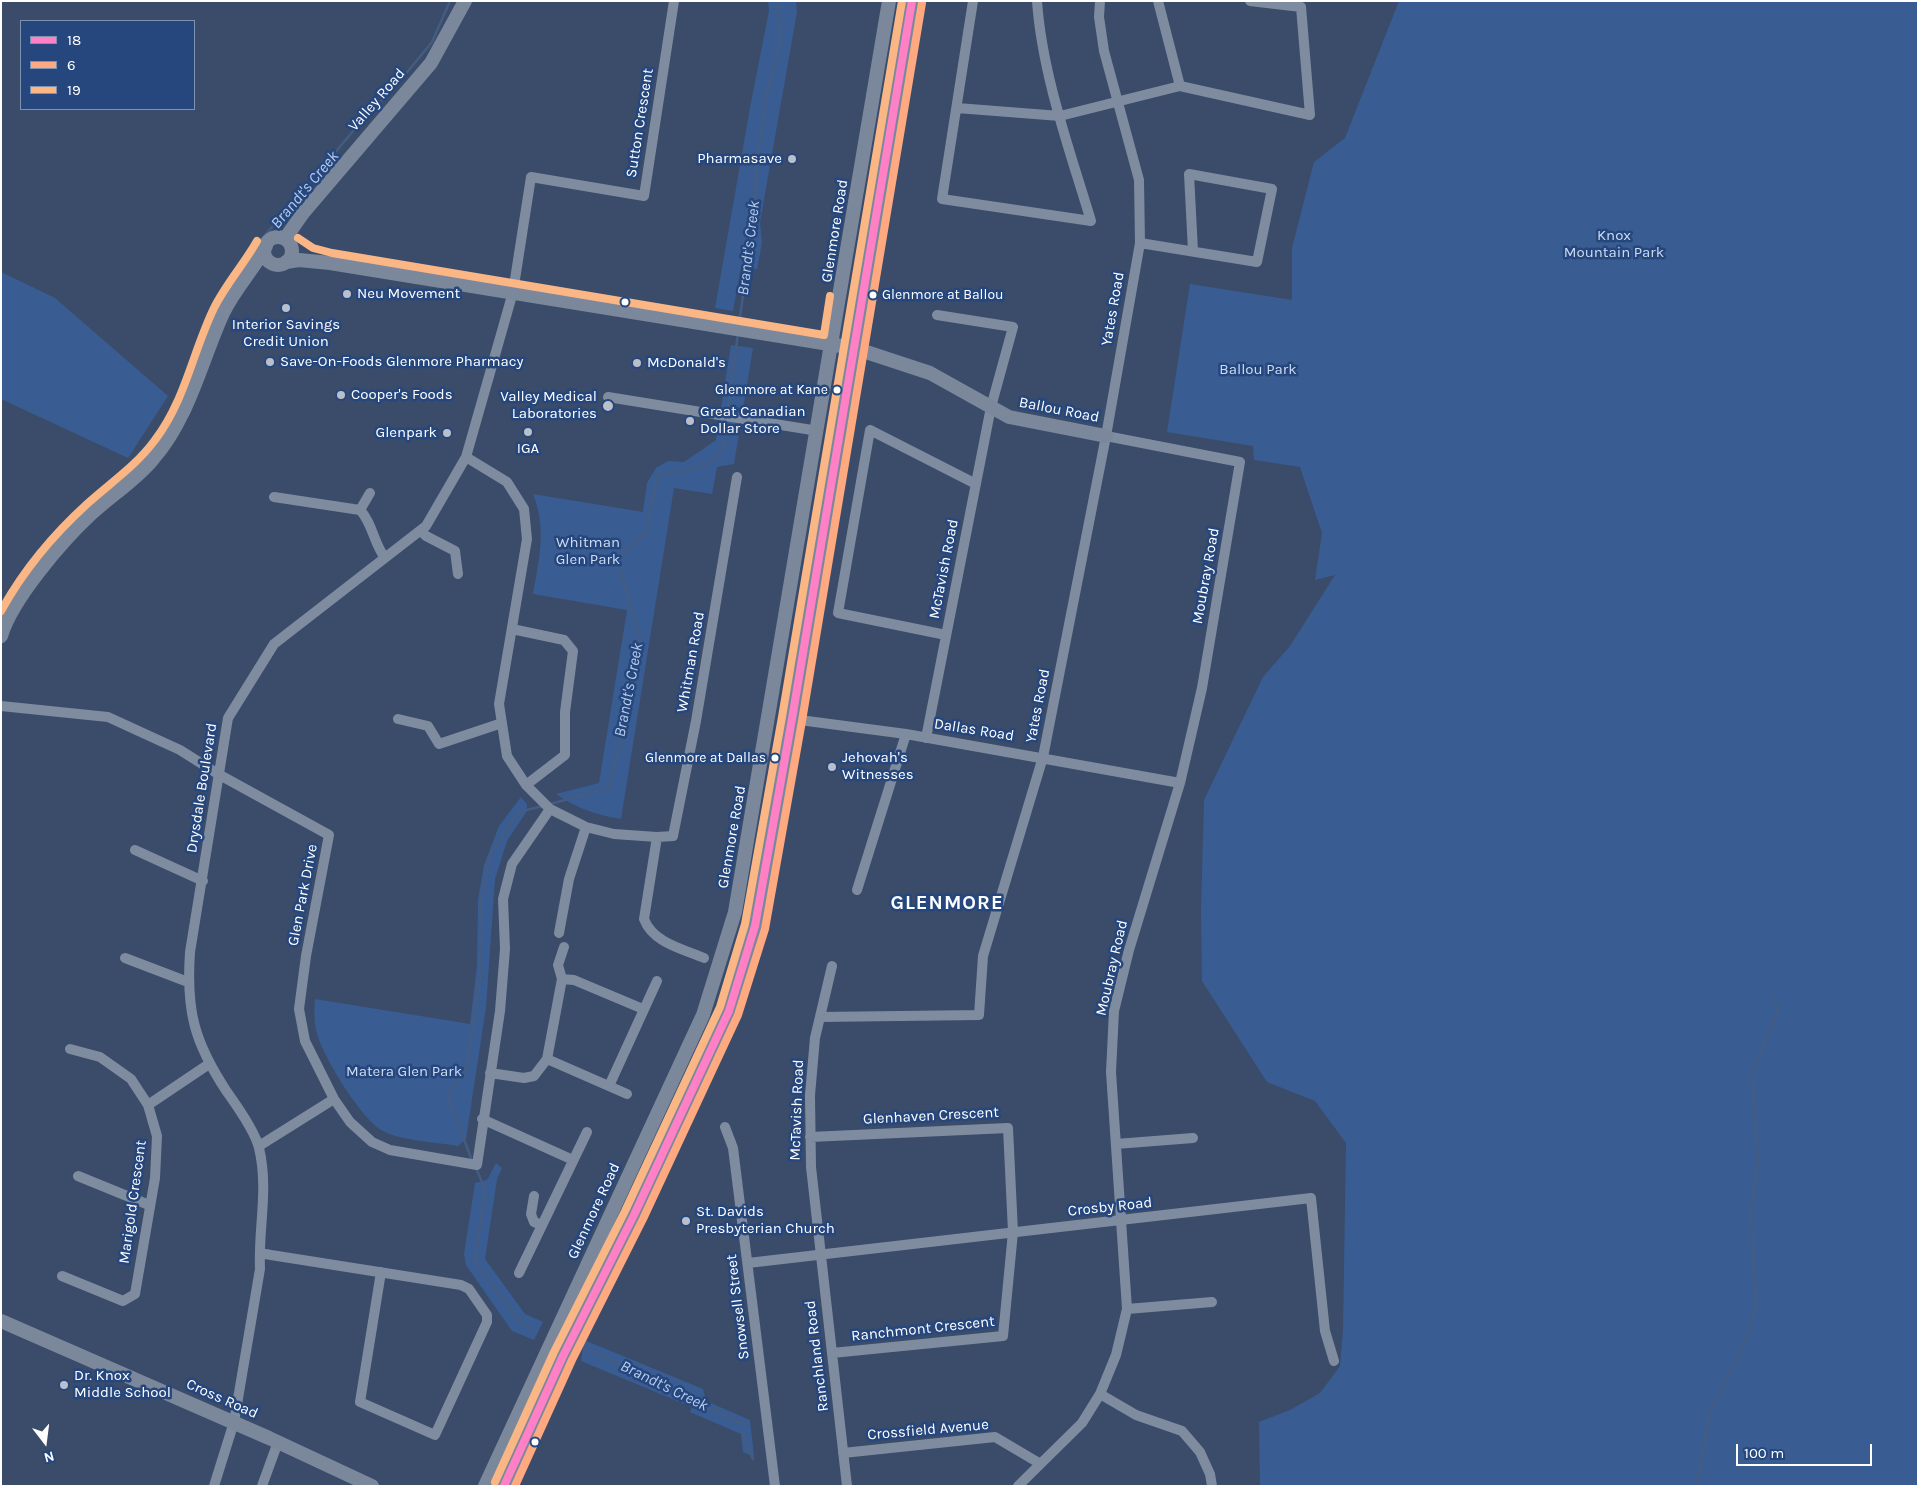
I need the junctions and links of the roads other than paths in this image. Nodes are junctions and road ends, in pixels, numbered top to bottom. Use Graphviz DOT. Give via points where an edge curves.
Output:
graph roads {
  1 [pos="465,1"];
  2 [pos="674,1"];
  3 [pos="889,1"];
  4 [pos="912,1"];
  5 [pos="973,1"];
  6 [pos="1037,1"];
  7 [pos="1100,1"];
  8 [pos="1158,1"];
  9 [pos="1250,1"];
  10 [pos="1180,86"];
  11 [pos="1118,103"];
  12 [pos="957,108"];
  13 [pos="1060,116"];
  14 [pos="531,177"];
  15 [pos="303,213"];
  16 [pos="269,242"];
  17 [pos="290,243"];
  18 [pos="1140,243"];
  19 [pos="1193,251"];
  20 [pos="282,263"];
  21 [pos="330,263"];
  22 [pos="242,279"];
  23 [pos="513,292"];
  24 [pos="937,316"];
  25 [pos="832,346"];
  26 [pos="854,348"];
  27 [pos="608,397"];
  28 [pos="991,407"];
  29 [pos="818,431"];
  30 [pos="1106,436"];
  31 [pos="466,458"];
  32 [pos="1240,462"];
  33 [pos="737,476"];
  34 [pos="976,484"];
  35 [pos="370,493"];
  36 [pos="274,497"];
  37 [pos="360,510"];
  38 [pos="420,531"];
  39 [pos="385,558"];
  40 [pos="458,574"];
  41 [pos="512,629"];
  42 [pos="946,635"];
  43 [pos="1,636"];
  44 [pos="1,706"];
  45 [pos="398,719"];
  46 [pos="792,720"];
  47 [pos="502,723"];
  48 [pos="906,734"];
  49 [pos="926,738"];
  50 [pos="1043,757"];
  51 [pos="218,774"];
  52 [pos="1180,783"];
  53 [pos="526,785"];
  54 [pos="550,809"];
  55 [pos="586,827"];
  56 [pos="657,837"];
  57 [pos="135,850"];
  58 [pos="202,881"];
  59 [pos="857,890"];
  60 [pos="559,933"];
  61 [pos="564,947"];
  62 [pos="125,958"];
  63 [pos="704,958"];
  64 [pos="832,966"];
  65 [pos="562,979"];
  66 [pos="657,981"];
  67 [pos="188,982"];
  68 [pos="643,1009"];
  69 [pos="820,1017"];
  70 [pos="70,1050"];
  71 [pos="547,1059"];
  72 [pos="209,1064"];
  73 [pos="490,1072"];
  74 [pos="609,1086"];
  75 [pos="627,1094"];
  76 [pos="334,1100"];
  77 [pos="148,1105"];
  78 [pos="482,1119"];
  79 [pos="725,1127"];
  80 [pos="587,1132"];
  81 [pos="810,1137"];
  82 [pos="1193,1138"];
  83 [pos="1116,1144"];
  84 [pos="259,1146"];
  85 [pos="574,1160"];
  86 [pos="78,1176"];
  87 [pos="534,1196"];
  88 [pos="148,1205"];
  89 [pos="1121,1221"];
  90 [pos="542,1225"];
  91 [pos="1013,1232"];
  92 [pos="260,1253"];
  93 [pos="820,1256"];
  94 [pos="748,1263"];
  95 [pos="381,1272"];
  96 [pos="519,1273"];
  97 [pos="62,1276"];
  98 [pos="1212,1302"];
  99 [pos="1128,1309"];
  100 [pos="1,1321"];
  101 [pos="832,1353"];
  102 [pos="1334,1361"];
  103 [pos="1100,1394"];
  104 [pos="234,1422"];
  105 [pos="278,1442"];
  106 [pos="843,1453"];
  107 [pos="1039,1463"];
  108 [pos="214,1486"];
  109 [pos="262,1486"];
  110 [pos="372,1486"];
  111 [pos="485,1486"];
  112 [pos="504,1486"];
  113 [pos="775,1486"];
  114 [pos="847,1486"];
  115 [pos="1018,1486"];
  116 [pos="1212,1486"];
  1 -- 15 [label="main road, Valley Road" via="431,62"];
  2 -- 14 [label="street, Sutton Crescent" via="644,196"];
  3 -- 25 [label="main road, Glenmore Road"];
  4 -- 26 [label="main road"];
  5 -- 12 [label="street"];
  6 -- 13 [label="street" via="1039,29"];
  7 -- 11 [label="street, Yates Road" via="1104,51"];
  8 -- 10 [label="street"];
  9 -- 10 [label="street" via="1301,7 1310,116"];
  10 -- 11 [label="street"];
  11 -- 13 [label="street"];
  11 -- 18 [label="street, Yates Road" via="1138,180"];
  12 -- 13 [label="street"];
  12 -- 13 [label="street" via="942,200 1090,221"];
  14 -- 23 [label="street, Drysdale Boulevard"];
  15 -- 16 [label="main road, Valley Road"];
  15 -- 17 [label="main road, Valley Road" via="289,233"];
  16 -- 17 [label="main road" via="280,237"];
  16 -- 20 [label="main road" via="267,258"];
  16 -- 22 [label="main road, Valley Road"];
  17 -- 20 [label="main road, Valley Road" via="291,256"];
  17 -- 21 [label="main road" via="298,253"];
  18 -- 19 [label="street"];
  18 -- 30 [label="street, Yates Road"];
  19 -- 19 [label="street" via="1257,262 1272,189 1190,174"];
  20 -- 21 [label="main road" via="300,260"];
  20 -- 22 [label="main road, Valley Road" via="264,265"];
  21 -- 23 [label="main road, Ballou Road"];
  22 -- 43 [label="main road, Valley Road" via="206,350 192,393 154,458 126,487 91,514 61,547 19,602"];
  23 -- 25 [label="main road, Ballou Road"];
  23 -- 31 [label="street, Drysdale Boulevard"];
  24 -- 28 [label="street, McTavish Road" via="1013,327"];
  25 -- 26 [label="main road, Ballou Road"];
  25 -- 29 [label="main road, Glenmore Road"];
  26 -- 28 [label="main road, Ballou Road" via="930,373"];
  26 -- 46 [label="main road"];
  27 -- 29 [label="street"];
  28 -- 30 [label="main road, Ballou Road" via="1010,417"];
  28 -- 34 [label="street, McTavish Road"];
  29 -- 111 [label="main road, Glenmore Road" via="735,912 706,1005"];
  30 -- 32 [label="street, Ballou Road"];
  30 -- 50 [label="street, Yates Road"];
  31 -- 38 [label="street, Drysdale Boulevard"];
  31 -- 41 [label="street" via="507,482 524,509 527,539"];
  32 -- 52 [label="street, Moubray Road" via="1202,688"];
  33 -- 56 [label="street, Whitman Road" via="696,721 672,836"];
  34 -- 42 [label="street, McTavish Road"];
  34 -- 42 [label="street" via="870,430 838,613"];
  35 -- 37 [label="street"];
  36 -- 37 [label="street"];
  37 -- 39 [label="street" via="365,515 376,547"];
  38 -- 39 [label="street, Drysdale Boulevard"];
  38 -- 40 [label="street" via="454,551"];
  39 -- 51 [label="street, Drysdale Boulevard" via="274,644 228,718"];
  41 -- 47 [label="street" via="499,704"];
  41 -- 53 [label="street" via="564,640 573,652 565,712 565,755"];
  42 -- 49 [label="street, McTavish Road"];
  44 -- 51 [label="street, Glen Park Drive" via="108,717 180,750"];
  45 -- 47 [label="street" via="428,726 440,744"];
  46 -- 48 [label="street, Dallas Road"];
  46 -- 112 [label="main road" via="755,926 729,1011"];
  47 -- 53 [label="street" via="508,756"];
  48 -- 49 [label="street, Dallas Road"];
  48 -- 59 [label="street"];
  49 -- 50 [label="street, Dallas Road"];
  50 -- 52 [label="street, Dallas Road"];
  50 -- 69 [label="street, Yates Road" via="983,956 979,1015"];
  51 -- 58 [label="street, Drysdale Boulevard"];
  51 -- 76 [label="street, Glen Park Drive" via="330,835 299,1009 305,1041"];
  52 -- 83 [label="street, Moubray Road" via="1129,950 1114,1011 1111,1072"];
  53 -- 54 [label="street"];
  54 -- 55 [label="street"];
  54 -- 73 [label="street, Glen Park Drive" via="512,864 502,899 505,949 500,1011"];
  55 -- 56 [label="street" via="614,834"];
  55 -- 60 [label="street" via="569,879"];
  56 -- 63 [label="street" via="644,919 648,929 658,938"];
  57 -- 58 [label="street"];
  58 -- 67 [label="street, Drysdale Boulevard"];
  61 -- 65 [label="street" via="558,965"];
  62 -- 67 [label="street"];
  64 -- 69 [label="street, McTavish Road"];
  65 -- 68 [label="street" via="574,980"];
  65 -- 71 [label="street"];
  66 -- 68 [label="street"];
  67 -- 72 [label="street, Drysdale Boulevard" via="190,1009"];
  68 -- 74 [label="street"];
  69 -- 81 [label="street, McTavish Road" via="810,1095"];
  70 -- 77 [label="street, Marigold Crescent" via="100,1057 131,1079"];
  71 -- 73 [label="street" via="534,1076 524,1078"];
  71 -- 74 [label="street"];
  72 -- 77 [label="street"];
  72 -- 84 [label="street, Drysdale Boulevard"];
  73 -- 78 [label="street, Glen Park Drive"];
  74 -- 75 [label="street"];
  76 -- 78 [label="street, Glen Park Drive" via="350,1122 372,1142 390,1150 477,1165"];
  76 -- 84 [label="street"];
  77 -- 88 [label="street, Marigold Crescent" via="157,1136 155,1178"];
  78 -- 85 [label="street"];
  79 -- 94 [label="street, Snowsell Street" via="733,1148"];
  80 -- 85 [label="street"];
  81 -- 91 [label="street, Glenhaven Crescent" via="1008,1128"];
  81 -- 93 [label="street, McTavish Road"];
  82 -- 83 [label="street"];
  83 -- 89 [label="street, Moubray Road"];
  84 -- 92 [label="street, Drysdale Boulevard" via="265,1203"];
  85 -- 90 [label="street"];
  86 -- 88 [label="street"];
  87 -- 90 [label="street" via="531,1214 534,1222"];
  88 -- 97 [label="street, Marigold Crescent" via="135,1294 123,1301"];
  89 -- 91 [label="street, Crosby Road"];
  89 -- 99 [label="street, Moubray Road"];
  89 -- 102 [label="street, Crosby Road" via="1311,1198 1325,1331"];
  90 -- 96 [label="street"];
  91 -- 93 [label="street, Crosby Road"];
  91 -- 101 [label="street, Ranchmont Crescent" via="1003,1336"];
  92 -- 95 [label="street"];
  92 -- 104 [label="street, Drysdale Boulevard"];
  93 -- 94 [label="street, Crosby Road"];
  93 -- 101 [label="street, Ranchland Road"];
  94 -- 113 [label="street, Snowsell Street"];
  95 -- 95 [label="street" via="461,1285 469,1289 488,1315 435,1435 360,1402"];
  98 -- 99 [label="street"];
  99 -- 103 [label="street, Moubray Road" via="1116,1355"];
  100 -- 104 [label="main road, Cross Road"];
  101 -- 106 [label="street, Ranchland Road"];
  103 -- 107 [label="street, Moubray Road" via="1082,1422"];
  103 -- 116 [label="street" via="1136,1415 1182,1431 1200,1452"];
  104 -- 105 [label="main road, Cross Road"];
  104 -- 108 [label="street, Drysdale Boulevard"];
  105 -- 109 [label="street"];
  105 -- 110 [label="main road, Cross Road"];
  106 -- 107 [label="street, Crossfield Avenue" via="995,1437"];
  106 -- 114 [label="street, Ranchland Road"];
  107 -- 115 [label="street, Moubray Road"];
}
